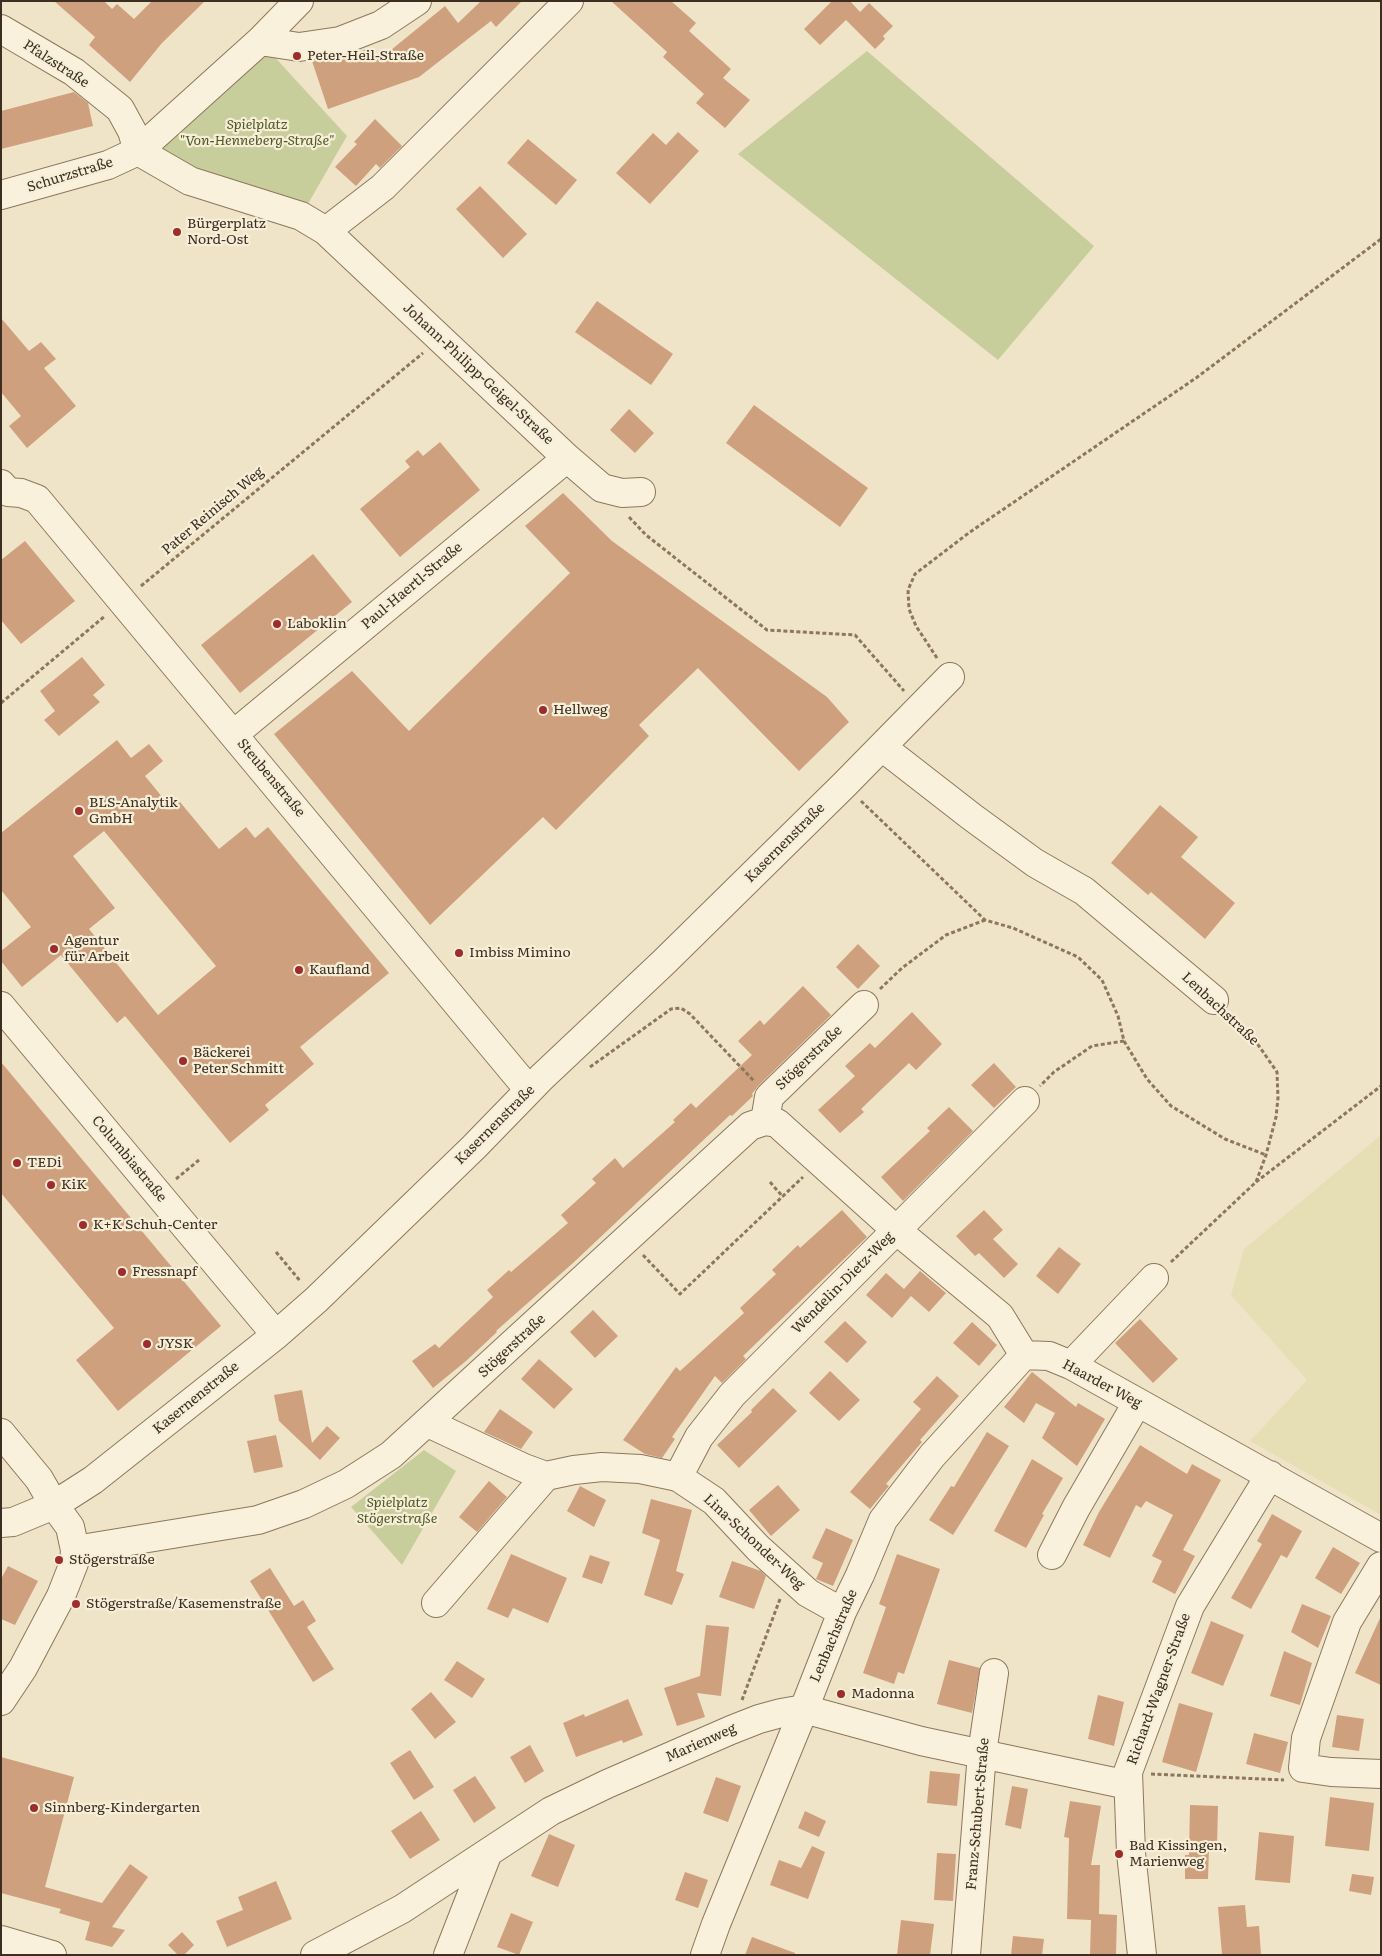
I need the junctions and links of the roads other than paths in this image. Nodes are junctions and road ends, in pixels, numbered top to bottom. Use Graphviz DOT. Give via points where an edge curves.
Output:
graph roads {
  1 [pos="299,1"];
  2 [pos="417,1"];
  3 [pos="569,1"];
  4 [pos="1,29"];
  5 [pos="260,41"];
  6 [pos="138,151"];
  7 [pos="1,195"];
  8 [pos="326,231"];
  9 [pos="567,458"];
  10 [pos="4,491"];
  11 [pos="641,492"];
  12 [pos="950,677"];
  13 [pos="234,734"];
  14 [pos="882,746"];
  15 [pos="1214,1000"];
  16 [pos="864,1005"];
  17 [pos="1,1006"];
  18 [pos="529,1090"];
  19 [pos="1024,1101"];
  20 [pos="767,1109"];
  21 [pos="895,1229"];
  22 [pos="1154,1278"];
  23 [pos="276,1335"];
  24 [pos="1024,1355"];
  25 [pos="1071,1365"];
  26 [pos="1137,1402"];
  27 [pos="428,1423"];
  28 [pos="1,1433"];
  29 [pos="1270,1475"];
  30 [pos="546,1476"];
  31 [pos="678,1477"];
  32 [pos="54,1506"];
  33 [pos="1,1523"];
  34 [pos="1381,1538"];
  35 [pos="76,1550"];
  36 [pos="1052,1555"];
  37 [pos="1381,1566"];
  38 [pos="436,1603"];
  39 [pos="842,1612"];
  40 [pos="994,1673"];
  41 [pos="1,1701"];
  42 [pos="804,1709"];
  43 [pos="982,1753"];
  44 [pos="1381,1774"];
  45 [pos="1128,1779"];
  46 [pos="487,1855"];
  47 [pos="1,1940"];
  48 [pos="52,1955"];
  49 [pos="315,1955"];
  50 [pos="448,1955"];
  51 [pos="706,1955"];
  52 [pos="966,1955"];
  53 [pos="1142,1955"];
  1 -- 5 [label="street, Schurzstraße"];
  2 -- 5 [label="street" via="381,26 340,41 299,47"];
  3 -- 8 [label="street" via="382,187"];
  4 -- 6 [label="street, Pfalzstraße" via="74,72 120,109"];
  5 -- 6 [label="street, Schurzstraße"];
  6 -- 7 [label="street, Schurzstraße" via="108,165"];
  6 -- 8 [label="street" via="190,181 301,216"];
  8 -- 9 [label="street, Johann-Philipp-Geigel-Straße"];
  9 -- 11 [label="street, Johann-Philipp-Geigel-Straße" via="602,488 622,493"];
  9 -- 13 [label="street, Paul-Haertl-Straße"];
  10 -- 13 [label="street, Steubenstraße" via="36,499"];
  12 -- 14 [label="street, Kasernenstraße"];
  13 -- 18 [label="street, Steubenstraße"];
  14 -- 15 [label="street, Lenbachstraße" via="1035,863 1084,891"];
  14 -- 18 [label="street, Kasernenstraße" via="664,962"];
  16 -- 20 [label="street, Stögerstraße"];
  17 -- 23 [label="street, Columbiastraße"];
  18 -- 23 [label="street, Kasernenstraße" via="316,1300"];
  19 -- 21 [label="street, Wendelin-Dietz-Weg"];
  20 -- 21 [label="street" via="777,1123"];
  20 -- 27 [label="street, Stögerstraße"];
  21 -- 24 [label="street" via="1000,1316"];
  21 -- 31 [label="street, Wendelin-Dietz-Weg" via="732,1395 699,1437"];
  22 -- 25 [label="street"];
  23 -- 32 [label="street, Kasernenstraße" via="93,1480"];
  24 -- 25 [label="street, Haarder Weg" via="1049,1356"];
  24 -- 39 [label="street, Lenbachstraße" via="932,1456 883,1520"];
  25 -- 26 [label="street, Haarder Weg"];
  26 -- 29 [label="street, Haarder Weg"];
  26 -- 36 [label="street"];
  27 -- 30 [label="street"];
  27 -- 35 [label="street, Stögerstraße" via="391,1455 346,1484 304,1504 258,1520"];
  28 -- 32 [label="street" via="39,1479"];
  29 -- 34 [label="street, Haarder Weg"];
  29 -- 45 [label="street, Richard-Wagner-Straße" via="1190,1606"];
  30 -- 31 [label="street, Lina-Schonder-Weg" via="602,1467"];
  30 -- 38 [label="street"];
  31 -- 39 [label="street, Lina-Schonder-Weg" via="714,1501 788,1577 808,1593"];
  32 -- 33 [label="street, Kasernenstraße" via="13,1522"];
  32 -- 35 [label="street" via="70,1527"];
  35 -- 41 [label="street" via="61,1596 23,1668"];
  37 -- 44 [label="street" via="1347,1622 1306,1738 1303,1768"];
  39 -- 42 [label="street, Lenbachstraße"];
  40 -- 43 [label="street, Franz-Schubert-Straße"];
  42 -- 43 [label="street, Marienweg" via="921,1741"];
  42 -- 46 [label="street, Marienweg" via="759,1718 607,1784 551,1811"];
  42 -- 51 [label="street, Lenbachstraße"];
  43 -- 45 [label="street, Marienweg"];
  43 -- 52 [label="street, Franz-Schubert-Straße"];
  45 -- 53 [label="street, Richard-Wagner-Straße" via="1131,1853"];
  46 -- 49 [label="street, Marienweg" via="402,1909"];
  46 -- 50 [label="street"];
  47 -- 48 [label="street"];
}
